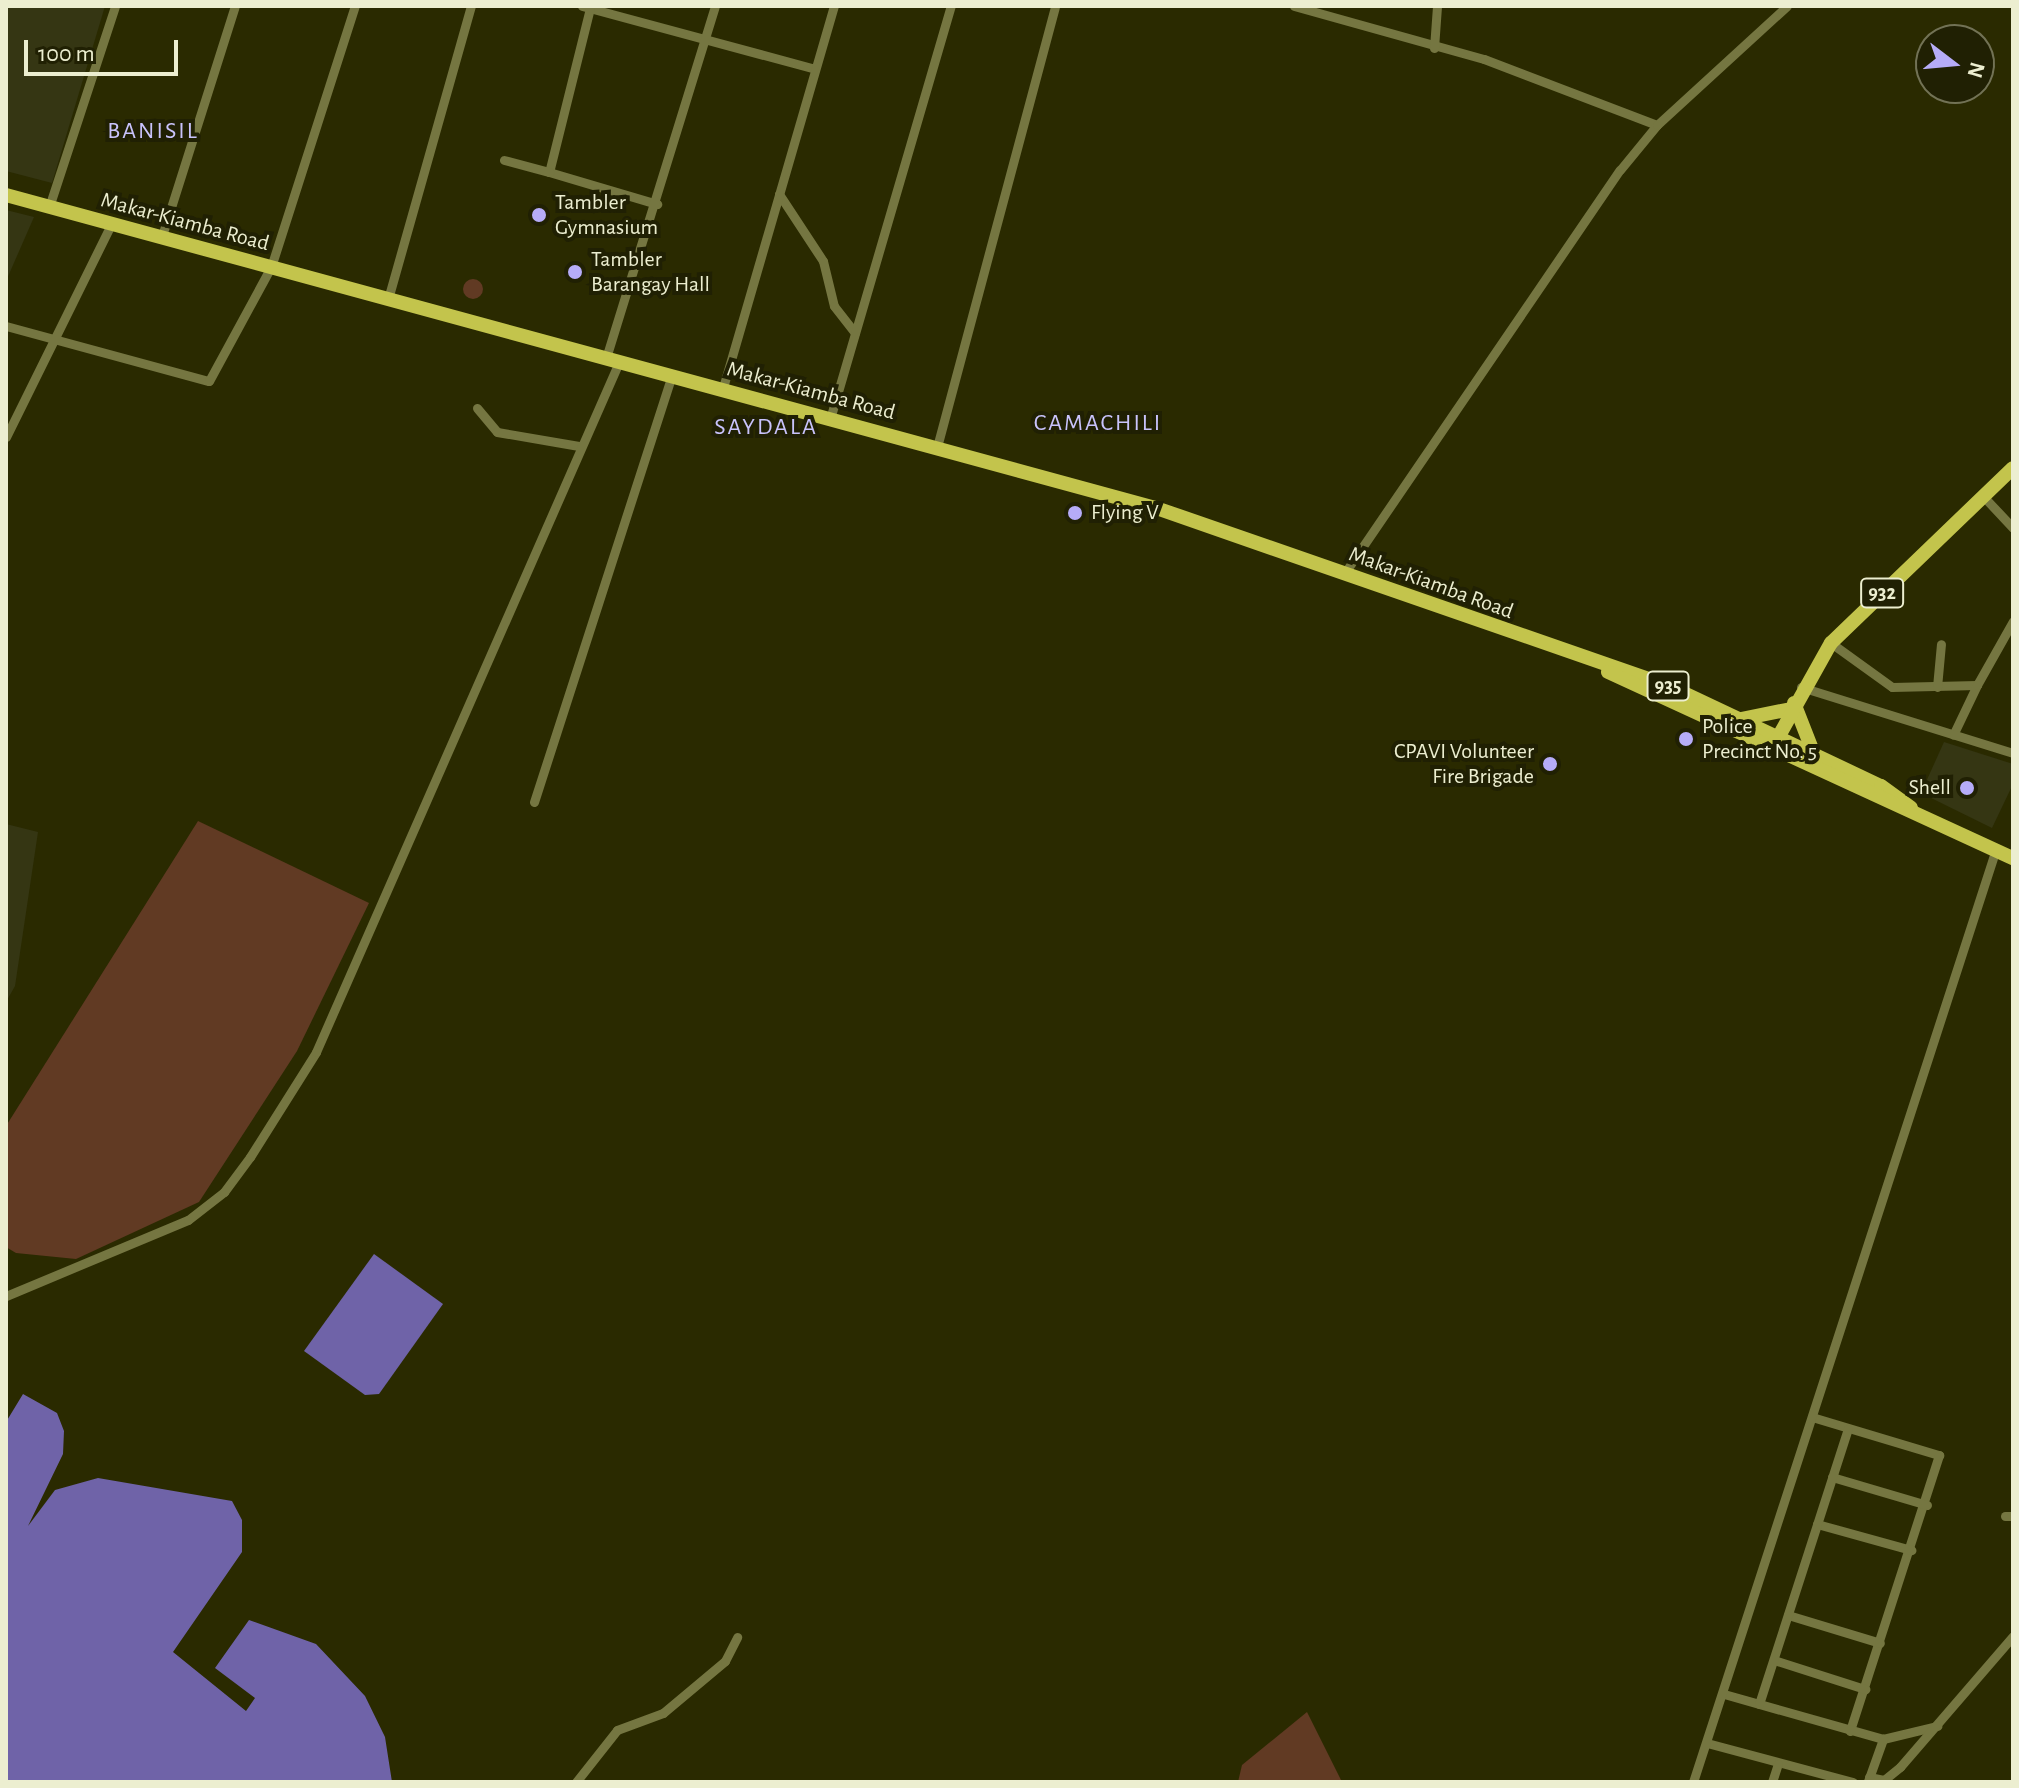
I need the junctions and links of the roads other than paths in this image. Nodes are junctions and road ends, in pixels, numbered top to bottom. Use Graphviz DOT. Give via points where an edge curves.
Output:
graph roads {
  1 [pos="115,6"];
  2 [pos="235,6"];
  3 [pos="355,6"];
  4 [pos="471,6"];
  5 [pos="715,6"];
  6 [pos="834,6"];
  7 [pos="951,6"];
  8 [pos="1055,6"];
  9 [pos="1294,6"];
  10 [pos="1437,6"];
  11 [pos="1787,6"];
  12 [pos="592,8"];
  13 [pos="705,44"];
  14 [pos="1434,48"];
  15 [pos="812,68"];
  16 [pos="1657,125"];
  17 [pos="504,160"];
  18 [pos="549,172"];
  19 [pos="779,194"];
  20 [pos="6,195"];
  21 [pos="657,204"];
  22 [pos="49,207"];
  23 [pos="111,225"];
  24 [pos="161,239"];
  25 [pos="271,267"];
  26 [pos="388,299"];
  27 [pos="6,326"];
  28 [pos="855,333"];
  29 [pos="55,341"];
  30 [pos="612,360"];
  31 [pos="671,377"];
  32 [pos="722,391"];
  33 [pos="477,408"];
  34 [pos="830,419"];
  35 [pos="6,437"];
  36 [pos="579,446"];
  37 [pos="937,447"];
  38 [pos="2013,468"];
  39 [pos="1983,496"];
  40 [pos="2013,528"];
  41 [pos="1344,574"];
  42 [pos="2013,621"];
  43 [pos="1831,643"];
  44 [pos="1941,644"];
  45 [pos="1594,663"];
  46 [pos="1977,685"];
  47 [pos="1801,687"];
  48 [pos="1937,687"];
  49 [pos="1793,706"];
  50 [pos="1740,719"];
  51 [pos="1953,735"];
  52 [pos="1775,743"];
  53 [pos="2013,753"];
  54 [pos="1814,754"];
  55 [pos="534,802"];
  56 [pos="1911,808"];
  57 [pos="1996,849"];
  58 [pos="2013,858"];
  59 [pos="6,1296"];
  60 [pos="1812,1417"];
  61 [pos="1848,1429"];
  62 [pos="1832,1477"];
  63 [pos="1927,1505"];
  64 [pos="1817,1524"];
  65 [pos="1911,1550"];
  66 [pos="1788,1615"];
  67 [pos="2013,1636"];
  68 [pos="737,1637"];
  69 [pos="1880,1643"];
  70 [pos="1774,1660"];
  71 [pos="1865,1689"];
  72 [pos="1724,1694"];
  73 [pos="1759,1704"];
  74 [pos="1937,1726"];
  75 [pos="1850,1731"];
  76 [pos="1883,1739"];
  77 [pos="1707,1743"];
  78 [pos="1778,1764"];
  79 [pos="1818,1778"];
  80 [pos="1869,1780"];
  81 [pos="576,1782"];
  82 [pos="1693,1782"];
  83 [pos="1772,1782"];
  84 [pos="1853,1782"];
  1 -- 22 [label="street"];
  2 -- 24 [label="street"];
  3 -- 25 [label="street"];
  4 -- 26 [label="street"];
  5 -- 13 [label="street"];
  6 -- 15 [label="street"];
  7 -- 28 [label="street"];
  8 -- 37 [label="street"];
  9 -- 14 [label="street"];
  10 -- 14 [label="street"];
  11 -- 16 [label="street"];
  12 -- 13 [label="street"];
  12 -- 18 [label="street"];
  13 -- 15 [label="street"];
  13 -- 21 [label="street"];
  14 -- 16 [label="street" via="1484,59"];
  15 -- 19 [label="street"];
  16 -- 41 [label="street"];
  17 -- 18 [label="street"];
  18 -- 21 [label="street"];
  19 -- 28 [label="street" via="823,261 834,306"];
  19 -- 32 [label="street"];
  20 -- 22 [label="main road, Makar-Kiamba Road / 935"];
  21 -- 30 [label="street"];
  22 -- 23 [label="main road, Makar-Kiamba Road / 935"];
  23 -- 24 [label="main road, Makar-Kiamba Road / 935"];
  23 -- 29 [label="street"];
  24 -- 25 [label="main road, Makar-Kiamba Road / 935"];
  25 -- 26 [label="main road, Makar-Kiamba Road / 935"];
  25 -- 29 [label="street" via="209,381"];
  26 -- 30 [label="main road, Makar-Kiamba Road / 935"];
  27 -- 29 [label="street"];
  28 -- 34 [label="street"];
  29 -- 35 [label="street"];
  30 -- 31 [label="main road, Makar-Kiamba Road / 935"];
  30 -- 36 [label="street"];
  31 -- 32 [label="main road, Makar-Kiamba Road / 935"];
  31 -- 55 [label="street"];
  32 -- 34 [label="main road, Makar-Kiamba Road / 935"];
  33 -- 36 [label="street" via="497,432"];
  34 -- 37 [label="main road, Makar-Kiamba Road / 935"];
  36 -- 59 [label="street" via="316,1052 250,1157 224,1192 188,1220"];
  37 -- 41 [label="main road, Makar-Kiamba Road / 935" via="1159,509"];
  38 -- 39 [label="main road, 932"];
  39 -- 40 [label="street"];
  39 -- 43 [label="main road, 932"];
  41 -- 45 [label="main road, Makar-Kiamba Road / 935"];
  42 -- 46 [label="street"];
  43 -- 47 [label="main road, 932"];
  43 -- 48 [label="street" via="1892,687"];
  44 -- 48 [label="street"];
  45 -- 50 [label="main road, Makar-Kiamba Road / 935" via="1633,672"];
  45 -- 52 [label="main road, Makar-Kiamba Road / 935"];
  46 -- 48 [label="street"];
  46 -- 51 [label="street"];
  47 -- 49 [label="main road, 932"];
  47 -- 51 [label="street"];
  49 -- 50 [label="main road"];
  49 -- 52 [label="main road, 932"];
  49 -- 54 [label="main road"];
  50 -- 52 [label="main road, Makar-Kiamba Road / 935"];
  51 -- 53 [label="street"];
  52 -- 54 [label="main road, Makar-Kiamba Road / 935"];
  52 -- 56 [label="main road, Makar-Kiamba Road / 935"];
  54 -- 56 [label="main road, Makar-Kiamba Road / 935"];
  56 -- 57 [label="main road, Makar-Kiamba Road / 935"];
  57 -- 58 [label="main road, Makar-Kiamba Road / 935"];
  57 -- 60 [label="street"];
  60 -- 61 [label="street"];
  60 -- 72 [label="street"];
  61 -- 62 [label="street"];
  61 -- 63 [label="street" via="1937,1451"];
  62 -- 63 [label="street"];
  62 -- 64 [label="street"];
  63 -- 65 [label="street"];
  64 -- 65 [label="street"];
  64 -- 66 [label="street"];
  65 -- 69 [label="street"];
  66 -- 69 [label="street"];
  66 -- 70 [label="street"];
  67 -- 74 [label="street"];
  68 -- 81 [label="street" via="725,1661 663,1713 617,1730"];
  69 -- 71 [label="street"];
  70 -- 71 [label="street"];
  70 -- 73 [label="street"];
  71 -- 75 [label="street"];
  72 -- 73 [label="street"];
  72 -- 77 [label="street"];
  73 -- 75 [label="street"];
  74 -- 76 [label="street"];
  74 -- 80 [label="street" via="1887,1778"];
  75 -- 76 [label="street"];
  76 -- 80 [label="street"];
  77 -- 78 [label="street"];
  77 -- 82 [label="street"];
  78 -- 79 [label="street"];
  78 -- 83 [label="street"];
  79 -- 84 [label="street"];
}
